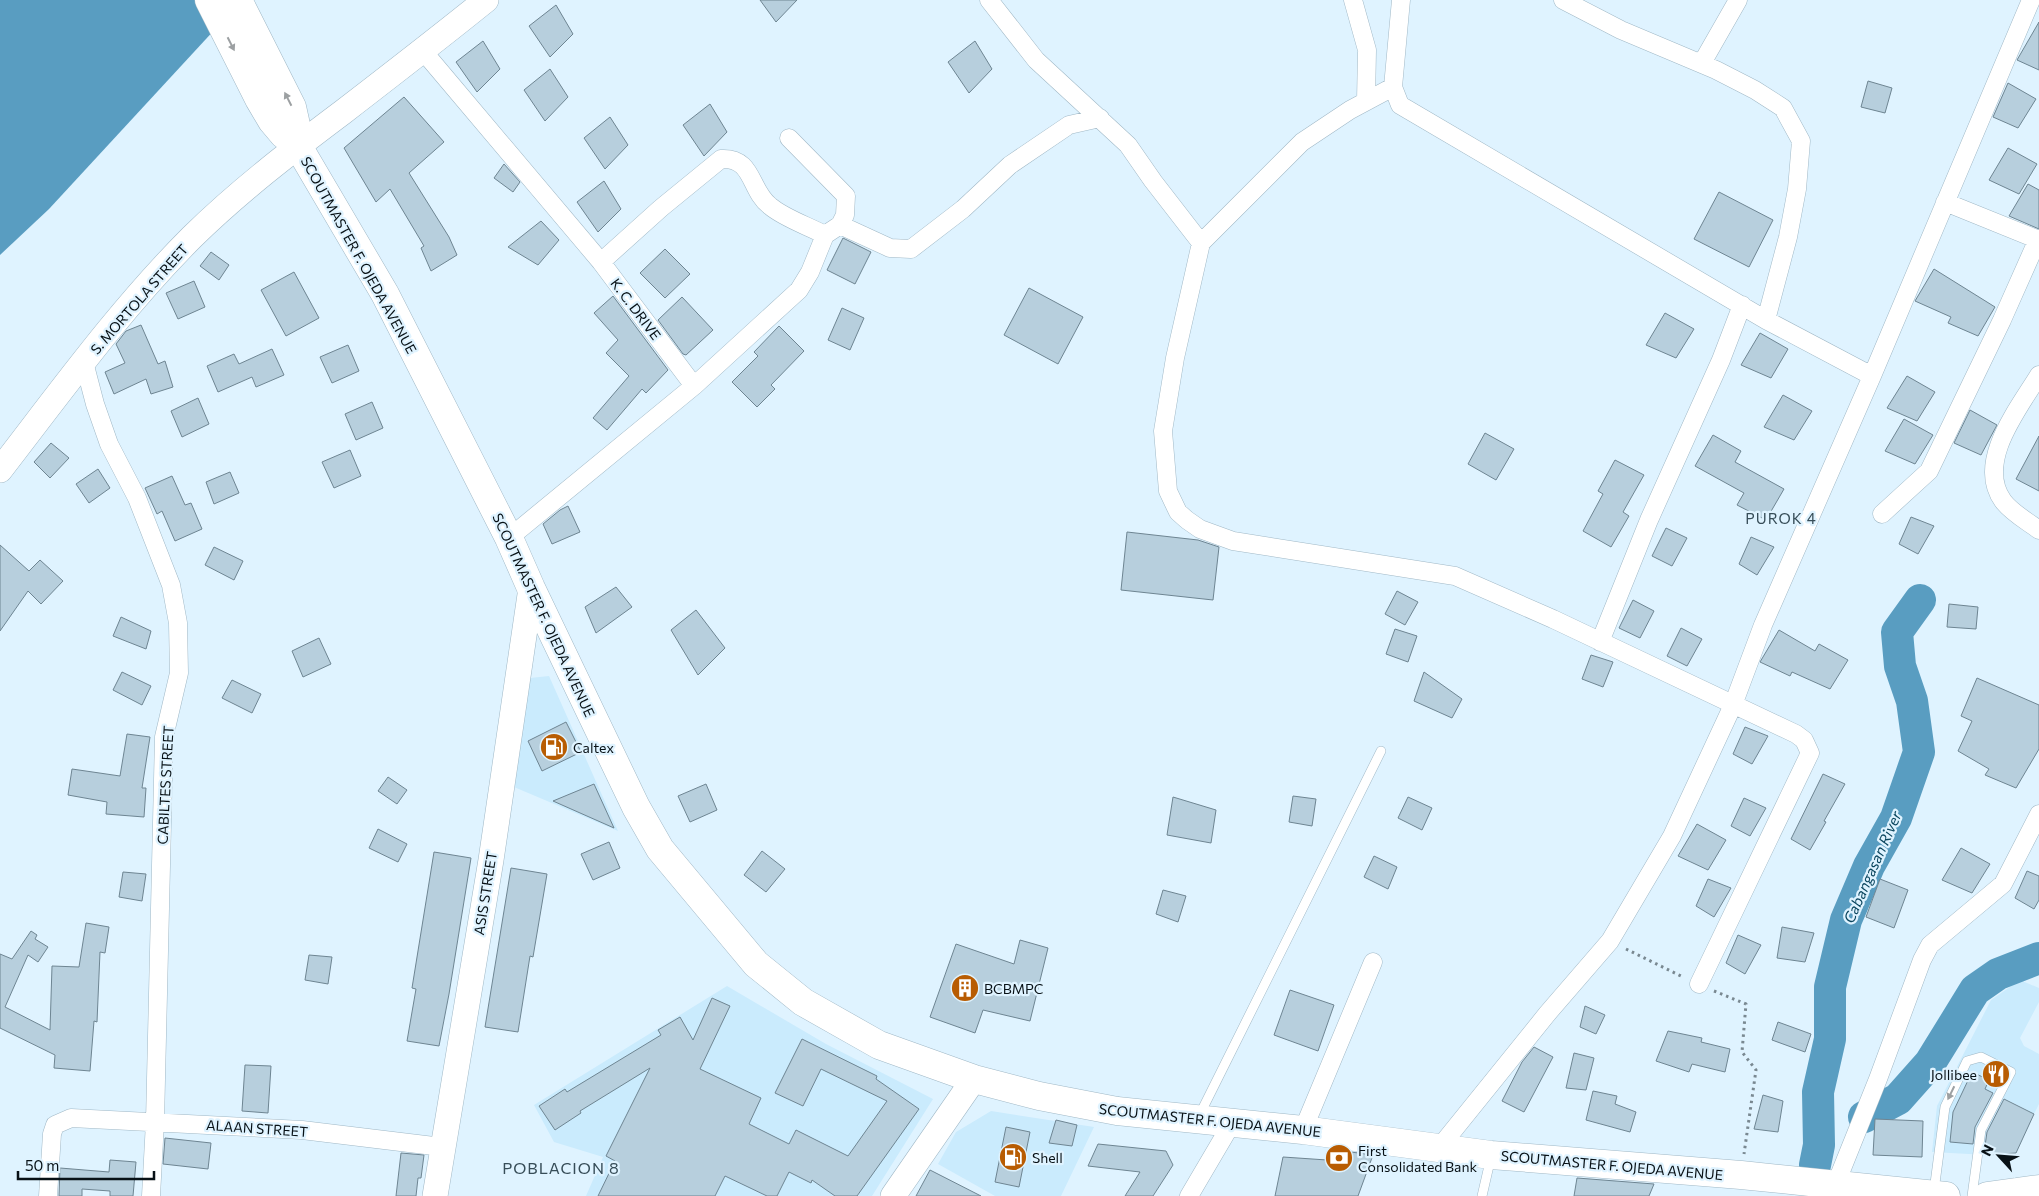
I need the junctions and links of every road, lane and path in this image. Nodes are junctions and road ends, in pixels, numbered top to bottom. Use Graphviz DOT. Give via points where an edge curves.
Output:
graph roads {
  1 [pos="209,0"];
  2 [pos="238,0"];
  3 [pos="486,0"];
  4 [pos="989,0"];
  5 [pos="1353,0"];
  6 [pos="1401,0"];
  7 [pos="1563,0"];
  8 [pos="1738,0"];
  9 [pos="2030,0"];
  10 [pos="423,51"];
  11 [pos="1702,63"];
  12 [pos="1393,87"];
  13 [pos="1366,101"];
  14 [pos="1100,118"];
  15 [pos="789,138"];
  16 [pos="298,146"];
  17 [pos="1945,202"];
  18 [pos="840,226"];
  19 [pos="825,235"];
  20 [pos="2038,239"];
  21 [pos="1201,243"];
  22 [pos="601,262"];
  23 [pos="1742,305"];
  24 [pos="1766,320"];
  25 [pos="84,362"];
  26 [pos="2039,375"];
  27 [pos="1872,376"];
  28 [pos="694,386"];
  29 [pos="0,470"];
  30 [pos="1882,514"];
  31 [pos="2039,530"];
  32 [pos="509,538"];
  33 [pos="531,588"];
  34 [pos="1600,642"];
  35 [pos="1733,705"];
  36 [pos="1380,751"];
  37 [pos="2039,814"];
  38 [pos="1610,941"];
  39 [pos="1373,962"];
  40 [pos="1699,984"];
  41 [pos="974,1080"];
  42 [pos="1197,1120"];
  43 [pos="155,1122"];
  44 [pos="1232,1123"];
  45 [pos="1303,1130"];
  46 [pos="442,1148"];
  47 [pos="1440,1148"];
  48 [pos="1492,1155"];
  49 [pos="1741,1175"];
  50 [pos="1835,1186"];
  51 [pos="2039,1189"];
  52 [pos="48,1196"];
  53 [pos="150,1196"];
  54 [pos="435,1196"];
  55 [pos="893,1196"];
  56 [pos="1189,1196"];
  57 [pos="1482,1196"];
  58 [pos="1940,1196"];
  59 [pos="1972,1196"];
  60 [pos="1987,1196"];
  1 -- 16 [label="highway, one-way" via="259,99 283,134"];
  16 -- 2 [label="highway, one-way" via="292,107"];
  3 -- 10 [label="main road, S. MORTOLA STREET"];
  4 -- 14 [label="street" via="1036,60"];
  5 -- 13 [label="street" via="1367,50"];
  6 -- 12 [label="street"];
  7 -- 11 [label="street" via="1621,30"];
  8 -- 11 [label="street"];
  9 -- 17 [label="street"];
  10 -- 16 [label="main road, S. MORTOLA STREET"];
  10 -- 22 [label="street, K. C. DRIVE"];
  11 -- 24 [label="street" via="1783,108 1801,141 1788,237"];
  12 -- 13 [label="street"];
  12 -- 23 [label="street" via="1400,104"];
  13 -- 21 [label="street" via="1302,142"];
  14 -- 18 [label="street" via="1069,125 1010,165 963,209 911,249 890,248"];
  14 -- 21 [label="street" via="1128,145"];
  15 -- 18 [label="street" via="846,196 845,215"];
  16 -- 25 [label="main road, S. MORTOLA STREET" via="192,237 153,278"];
  16 -- 32 [label="highway, SCOUTMASTER F. OJEDA AVENUE" via="385,294"];
  17 -- 20 [label="street"];
  17 -- 27 [label="street"];
  18 -- 19 [label="street"];
  19 -- 22 [label="street" via="771,207 757,193 743,166 732,159 721,159"];
  19 -- 28 [label="street" via="799,290"];
  20 -- 30 [label="street" via="1929,471"];
  21 -- 34 [label="street" via="1175,358 1163,431 1168,490 1178,512 1200,530 1232,540 1454,576"];
  22 -- 28 [label="street, K. C. DRIVE"];
  23 -- 24 [label="street"];
  23 -- 34 [label="street"];
  24 -- 27 [label="street"];
  25 -- 29 [label="main road, S. MORTOLA STREET"];
  25 -- 43 [label="street, CABILTES STREET" via="109,444 137,498 171,585 178,622 179,673 164,737"];
  26 -- 31 [label="street" via="2001,437 1993,467 2002,500"];
  27 -- 35 [label="street" via="1762,624"];
  28 -- 32 [label="street"];
  32 -- 33 [label="highway, SCOUTMASTER F. OJEDA AVENUE"];
  33 -- 41 [label="highway, SCOUTMASTER F. OJEDA AVENUE" via="636,807 660,849 756,964 803,1002 879,1045"];
  33 -- 46 [label="main road, ASIS STREET" via="491,860"];
  34 -- 35 [label="street"];
  35 -- 38 [label="street" via="1672,836"];
  35 -- 40 [label="street" via="1796,734 1804,740 1810,753"];
  36 -- 42 [label="lane"];
  37 -- 50 [label="street" via="2003,884 1930,945"];
  38 -- 40 [label="path"];
  38 -- 47 [label="street"];
  39 -- 45 [label="street"];
  40 -- 49 [label="path" via="1746,1004 1742,1052 1756,1070"];
  41 -- 42 [label="highway, SCOUTMASTER F. OJEDA AVENUE" via="1117,1112"];
  41 -- 55 [label="main road"];
  42 -- 44 [label="highway, SCOUTMASTER F. OJEDA AVENUE"];
  43 -- 46 [label="street, ALAAN STREET" via="302,1130"];
  43 -- 52 [label="street, ALAAN STREET" via="71,1118 56,1125 52,1134"];
  43 -- 53 [label="street, CABILTES STREET"];
  44 -- 45 [label="highway, SCOUTMASTER F. OJEDA AVENUE"];
  44 -- 56 [label="street"];
  45 -- 47 [label="highway, SCOUTMASTER F. OJEDA AVENUE"];
  46 -- 54 [label="main road, ASIS STREET"];
  47 -- 48 [label="highway, SCOUTMASTER F. OJEDA AVENUE"];
  48 -- 49 [label="highway, SCOUTMASTER F. OJEDA AVENUE"];
  48 -- 57 [label="lane"];
  49 -- 50 [label="highway, SCOUTMASTER F. OJEDA AVENUE"];
  50 -- 58 [label="highway, SCOUTMASTER F. OJEDA AVENUE"];
  51 -- 60 [label="highway"];
  59 -- 58 [label="lane, one-way" via="1981,1130 2011,1072 1981,1057 1967,1061 1944,1107"];
}
